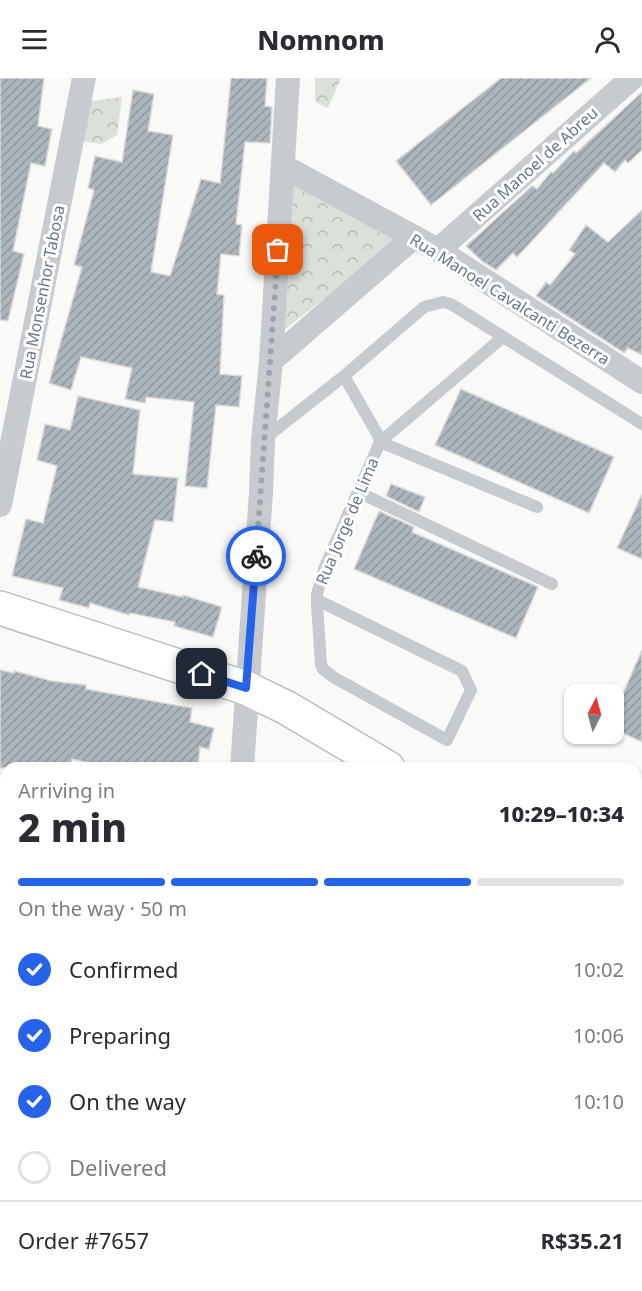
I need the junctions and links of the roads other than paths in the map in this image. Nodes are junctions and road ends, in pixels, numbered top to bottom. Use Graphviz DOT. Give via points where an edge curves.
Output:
graph roads {
  1 [pos="84,78"];
  2 [pos="288,78"];
  3 [pos="632,78"];
  4 [pos="283,166"];
  5 [pos="414,237"];
  6 [pos="438,250"];
  7 [pos="503,337"];
  8 [pos="271,361"];
  9 [pos="344,376"];
  10 [pos="642,382"];
  11 [pos="642,424"];
  12 [pos="263,440"];
  13 [pos="380,442"];
  14 [pos="358,492"];
  15 [pos="0,505"];
  16 [pos="537,507"];
  17 [pos="552,584"];
  18 [pos="317,600"];
  19 [pos="0,608"];
  20 [pos="246,688"];
  21 [pos="242,762"];
  22 [pos="378,762"];
  1 -- 15 [label="street, Rua Monsenhor Tabosa"];
  2 -- 4 [label="street"];
  3 -- 6 [label="street, Rua Manoel de Abreu"];
  4 -- 5 [label="street, Rua Manoel Cavalcanti Bezerra"];
  4 -- 8 [label="street"];
  5 -- 6 [label="street, Rua Manoel Cavalcanti Bezerra"];
  5 -- 8 [label="street"];
  6 -- 10 [label="street, Rua Manoel Cavalcanti Bezerra"];
  7 -- 9 [label="lane" via="451,304 430,304"];
  7 -- 11 [label="lane"];
  7 -- 13 [label="lane"];
  8 -- 12 [label="street"];
  9 -- 12 [label="lane"];
  9 -- 13 [label="lane"];
  12 -- 20 [label="street"];
  13 -- 14 [label="lane, Rua Jorge de Lima"];
  13 -- 16 [label="lane"];
  14 -- 17 [label="lane"];
  14 -- 18 [label="lane, Rua Jorge de Lima" via="324,569"];
  18 -- 18 [label="lane, Rua Jorge de Lima" via="462,671 471,690 447,740 323,669"];
  19 -- 20 [label="main road"];
  20 -- 21 [label="street"];
  20 -- 22 [label="main road"];
}
